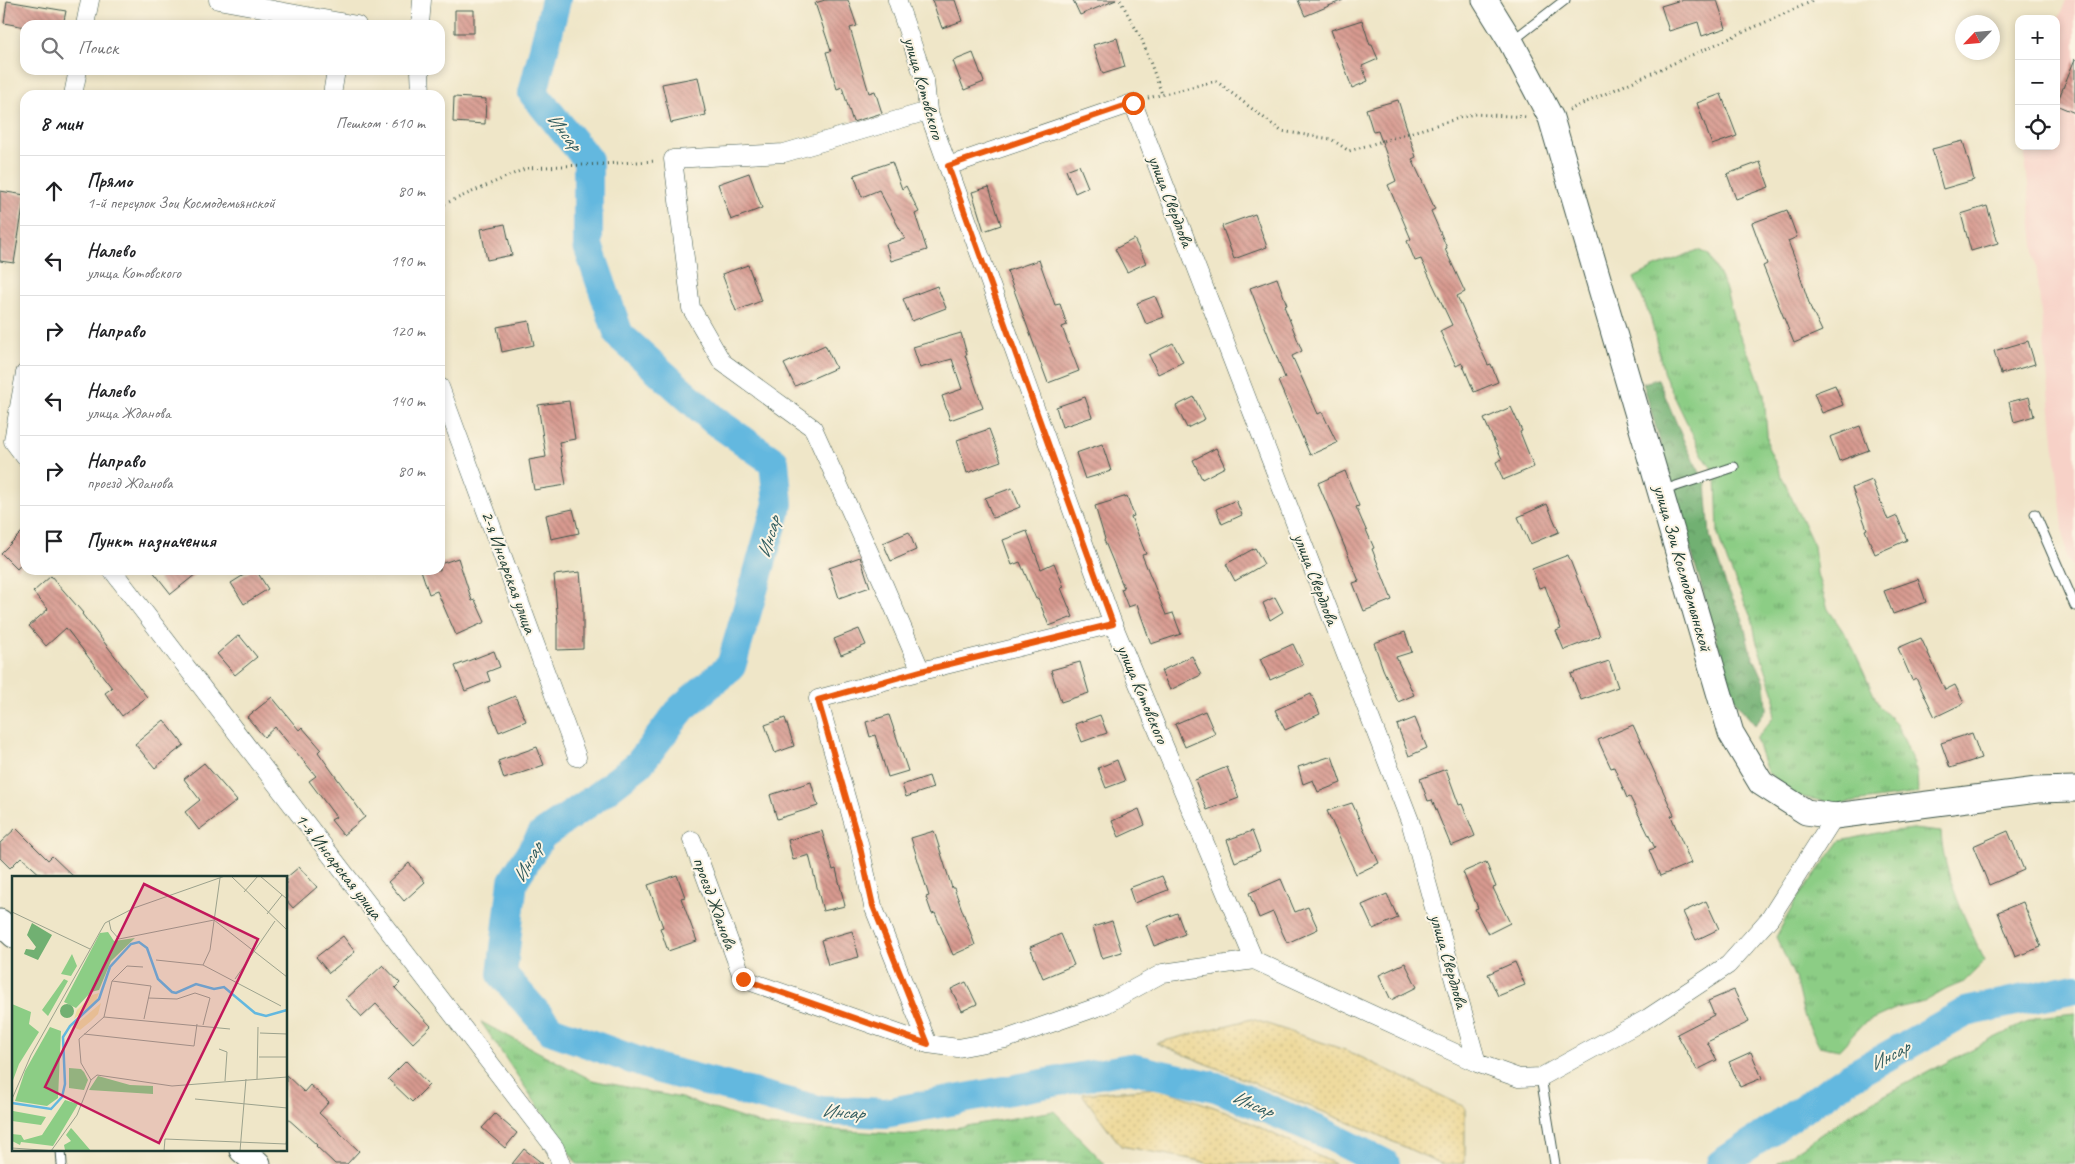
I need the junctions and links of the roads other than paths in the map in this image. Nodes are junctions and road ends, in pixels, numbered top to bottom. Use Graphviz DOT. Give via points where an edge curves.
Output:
graph roads {
  1 [pos="90,0"];
  2 [pos="218,0"];
  3 [pos="422,0"];
  4 [pos="897,0"];
  5 [pos="1484,0"];
  6 [pos="1565,0"];
  7 [pos="86,20"];
  8 [pos="326,20"];
  9 [pos="420,20"];
  10 [pos="1511,42"];
  11 [pos="77,75"];
  12 [pos="335,75"];
  13 [pos="420,75"];
  14 [pos="74,90"];
  15 [pos="333,90"];
  16 [pos="421,90"];
  17 [pos="928,111"];
  18 [pos="948,166"];
  19 [pos="445,400"];
  20 [pos="20,402"];
  21 [pos="13,442"];
  22 [pos="1734,467"];
  23 [pos="1660,491"];
  24 [pos="2035,514"];
  25 [pos="116,575"];
  26 [pos="2075,589"];
  27 [pos="2073,603"];
  28 [pos="1113,624"];
  29 [pos="921,671"];
  30 [pos="578,757"];
  31 [pos="2075,790"];
  32 [pos="1835,816"];
  33 [pos="692,840"];
  34 [pos="0,922"];
  35 [pos="12,933"];
  36 [pos="1254,960"];
  37 [pos="928,1044"];
  38 [pos="1477,1063"];
  39 [pos="1541,1077"];
  40 [pos="244,1152"];
  41 [pos="258,1164"];
  42 [pos="562,1164"];
  43 [pos="1555,1164"];
  1 -- 7 [label="street"];
  2 -- 8 [label="street"];
  3 -- 9 [label="street"];
  4 -- 17 [label="street, улица Котовского" via="924,80"];
  5 -- 10 [label="street, улица Зои Космодемьянской"];
  6 -- 10 [label="lane"];
  10 -- 23 [label="street, улица Зои Космодемьянской" via="1550,118"];
  11 -- 14 [label="street"];
  12 -- 15 [label="street"];
  13 -- 16 [label="street"];
  17 -- 18 [label="street, улица Котовского"];
  17 -- 29 [label="street" via="784,154 672,159 691,308 722,362 813,428"];
  18 -- 28 [label="street, улица Котовского"];
  18 -- 38 [label="street, улица Свердлова" via="1133,103 1410,821"];
  19 -- 30 [label="street, 2-я Инсарская улица"];
  20 -- 21 [label="street"];
  22 -- 23 [label="lane"];
  23 -- 32 [label="street, улица Зои Космодемьянской" via="1731,733 1761,783 1806,812"];
  24 -- 27 [label="lane"];
  25 -- 42 [label="street, 1-я Инсарская улица" via="555,1148"];
  26 -- 27 [label="lane"];
  28 -- 29 [label="street"];
  28 -- 36 [label="street, улица Котовского"];
  29 -- 37 [label="street" via="818,700 859,843 873,906"];
  31 -- 32 [label="street, улица Зои Космодемьянской" via="2037,790"];
  32 -- 39 [label="street" via="1770,918 1728,965 1648,1018"];
  33 -- 37 [label="street, проезд Жданова" via="743,979"];
  34 -- 35 [label="street"];
  36 -- 37 [label="street" via="1163,973 1106,1004 1006,1039 958,1048"];
  36 -- 38 [label="street"];
  38 -- 39 [label="street" via="1519,1078"];
  39 -- 43 [label="lane"];
  40 -- 41 [label="street"];
}
